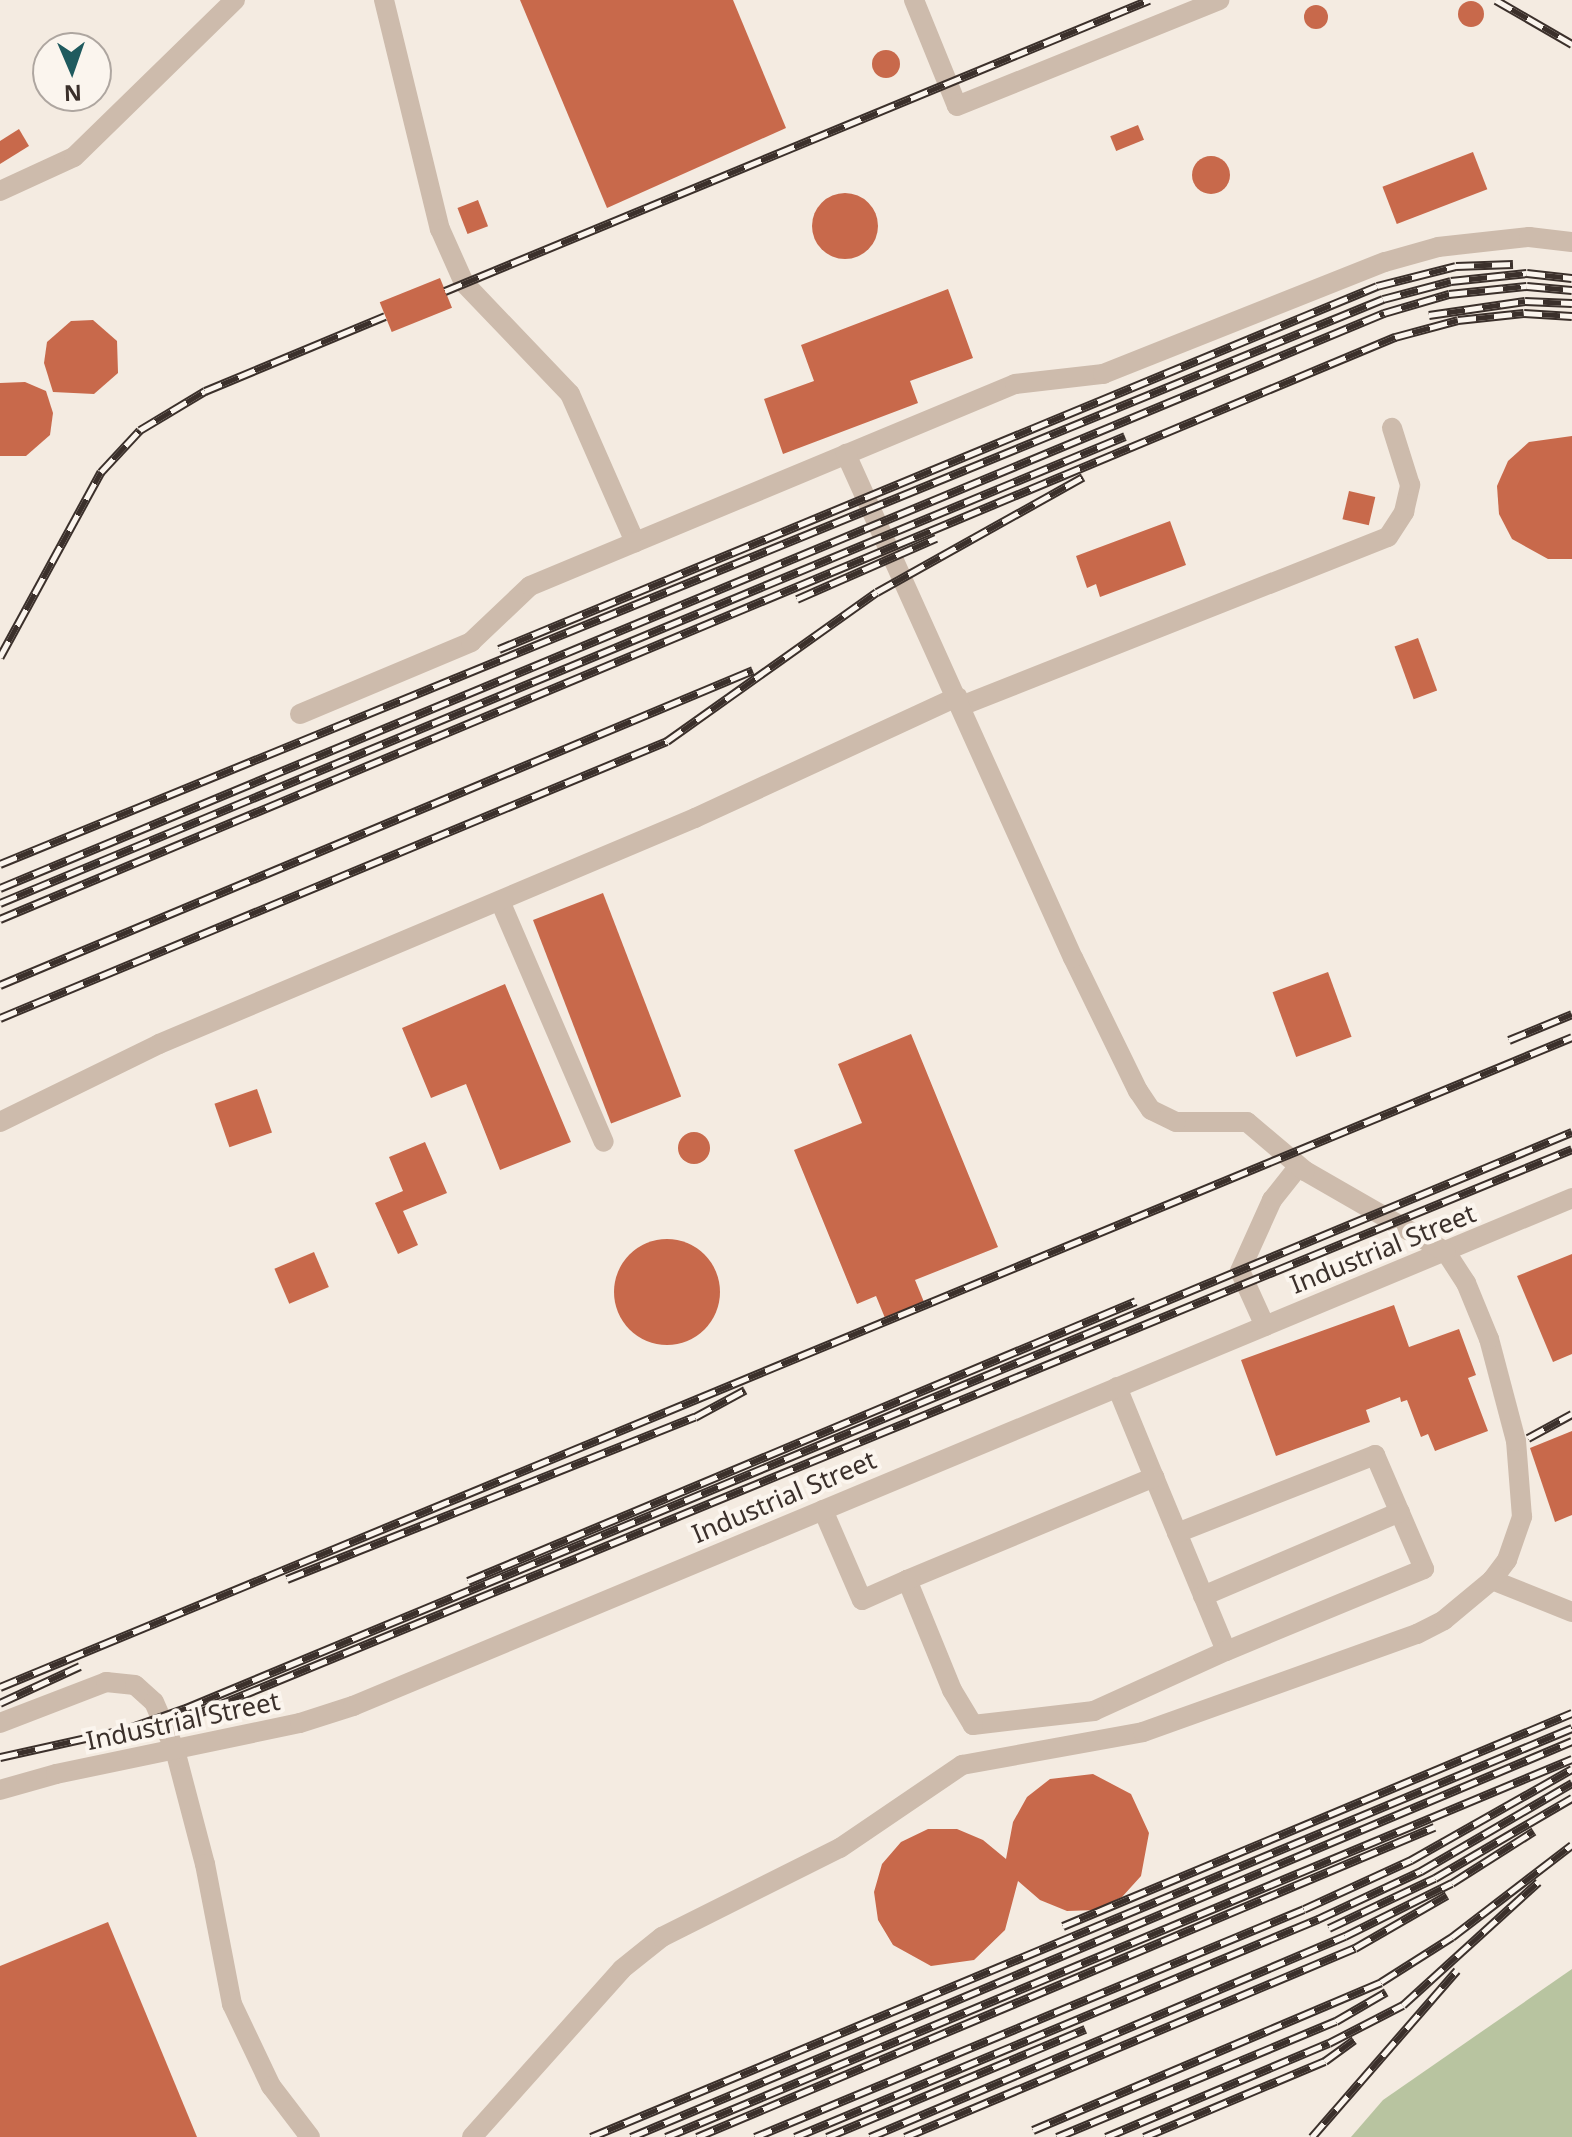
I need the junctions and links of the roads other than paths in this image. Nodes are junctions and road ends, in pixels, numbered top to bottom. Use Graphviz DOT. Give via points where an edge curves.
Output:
graph roads {
  1 [pos="235,0"];
  2 [pos="384,0"];
  3 [pos="914,0"];
  4 [pos="1219,0"];
  5 [pos="0,191"];
  6 [pos="1572,242"];
  7 [pos="1392,428"];
  8 [pos="846,454"];
  9 [pos="635,542"];
  10 [pos="959,701"];
  11 [pos="300,714"];
  12 [pos="500,901"];
  13 [pos="0,1122"];
  14 [pos="604,1142"];
  15 [pos="1299,1166"];
  16 [pos="1572,1198"];
  17 [pos="1446,1252"];
  18 [pos="1265,1326"];
  19 [pos="1117,1387"];
  20 [pos="1154,1477"];
  21 [pos="823,1510"];
  22 [pos="1400,1512"];
  23 [pos="1177,1533"];
  24 [pos="907,1580"];
  25 [pos="1492,1580"];
  26 [pos="1203,1596"];
  27 [pos="1572,1612"];
  28 [pos="1226,1651"];
  29 [pos="0,1723"];
  30 [pos="175,1750"];
  31 [pos="0,1790"];
  32 [pos="310,2137"];
  33 [pos="472,2137"];
  1 -- 5 [label="street" via="74,157"];
  2 -- 9 [label="street" via="440,229 464,283 570,394"];
  3 -- 4 [label="street" via="957,106"];
  6 -- 8 [label="street" via="1482,239 1398,258 1103,374 1015,384"];
  7 -- 10 [label="street" via="1410,485 1404,512 1388,537"];
  8 -- 9 [label="street"];
  8 -- 10 [label="street"];
  9 -- 11 [label="street" via="530,586 471,642"];
  10 -- 12 [label="street"];
  10 -- 15 [label="street" via="1113,1046 1151,1110 1176,1122 1247,1122"];
  12 -- 13 [label="street" via="159,1044"];
  12 -- 14 [label="street"];
  15 -- 17 [label="street"];
  15 -- 18 [label="street" via="1272,1200 1240,1271"];
  16 -- 17 [label="street, Industrial Street"];
  17 -- 18 [label="street, Industrial Street"];
  17 -- 25 [label="street" via="1466,1283 1489,1339 1524,1492 1516,1542"];
  18 -- 19 [label="street, Industrial Street"];
  19 -- 20 [label="street"];
  19 -- 21 [label="street, Industrial Street"];
  20 -- 23 [label="street"];
  20 -- 24 [label="street"];
  21 -- 24 [label="street" via="862,1600"];
  21 -- 30 [label="street, Industrial Street" via="353,1706"];
  22 -- 23 [label="street" via="1375,1455"];
  22 -- 26 [label="street"];
  22 -- 28 [label="street" via="1424,1569"];
  23 -- 26 [label="street"];
  24 -- 28 [label="street" via="952,1690 973,1725 1094,1711"];
  25 -- 27 [label="street"];
  25 -- 33 [label="street" via="1444,1620 1417,1634 1241,1699 1143,1732 988,1757 942,1774 840,1848 699,1916 632,1961"];
  26 -- 28 [label="street"];
  29 -- 30 [label="street" via="87,1687 120,1681 147,1694"];
  30 -- 31 [label="street, Industrial Street"];
  30 -- 32 [label="street" via="205,1864 232,2004 271,2086"];
}
